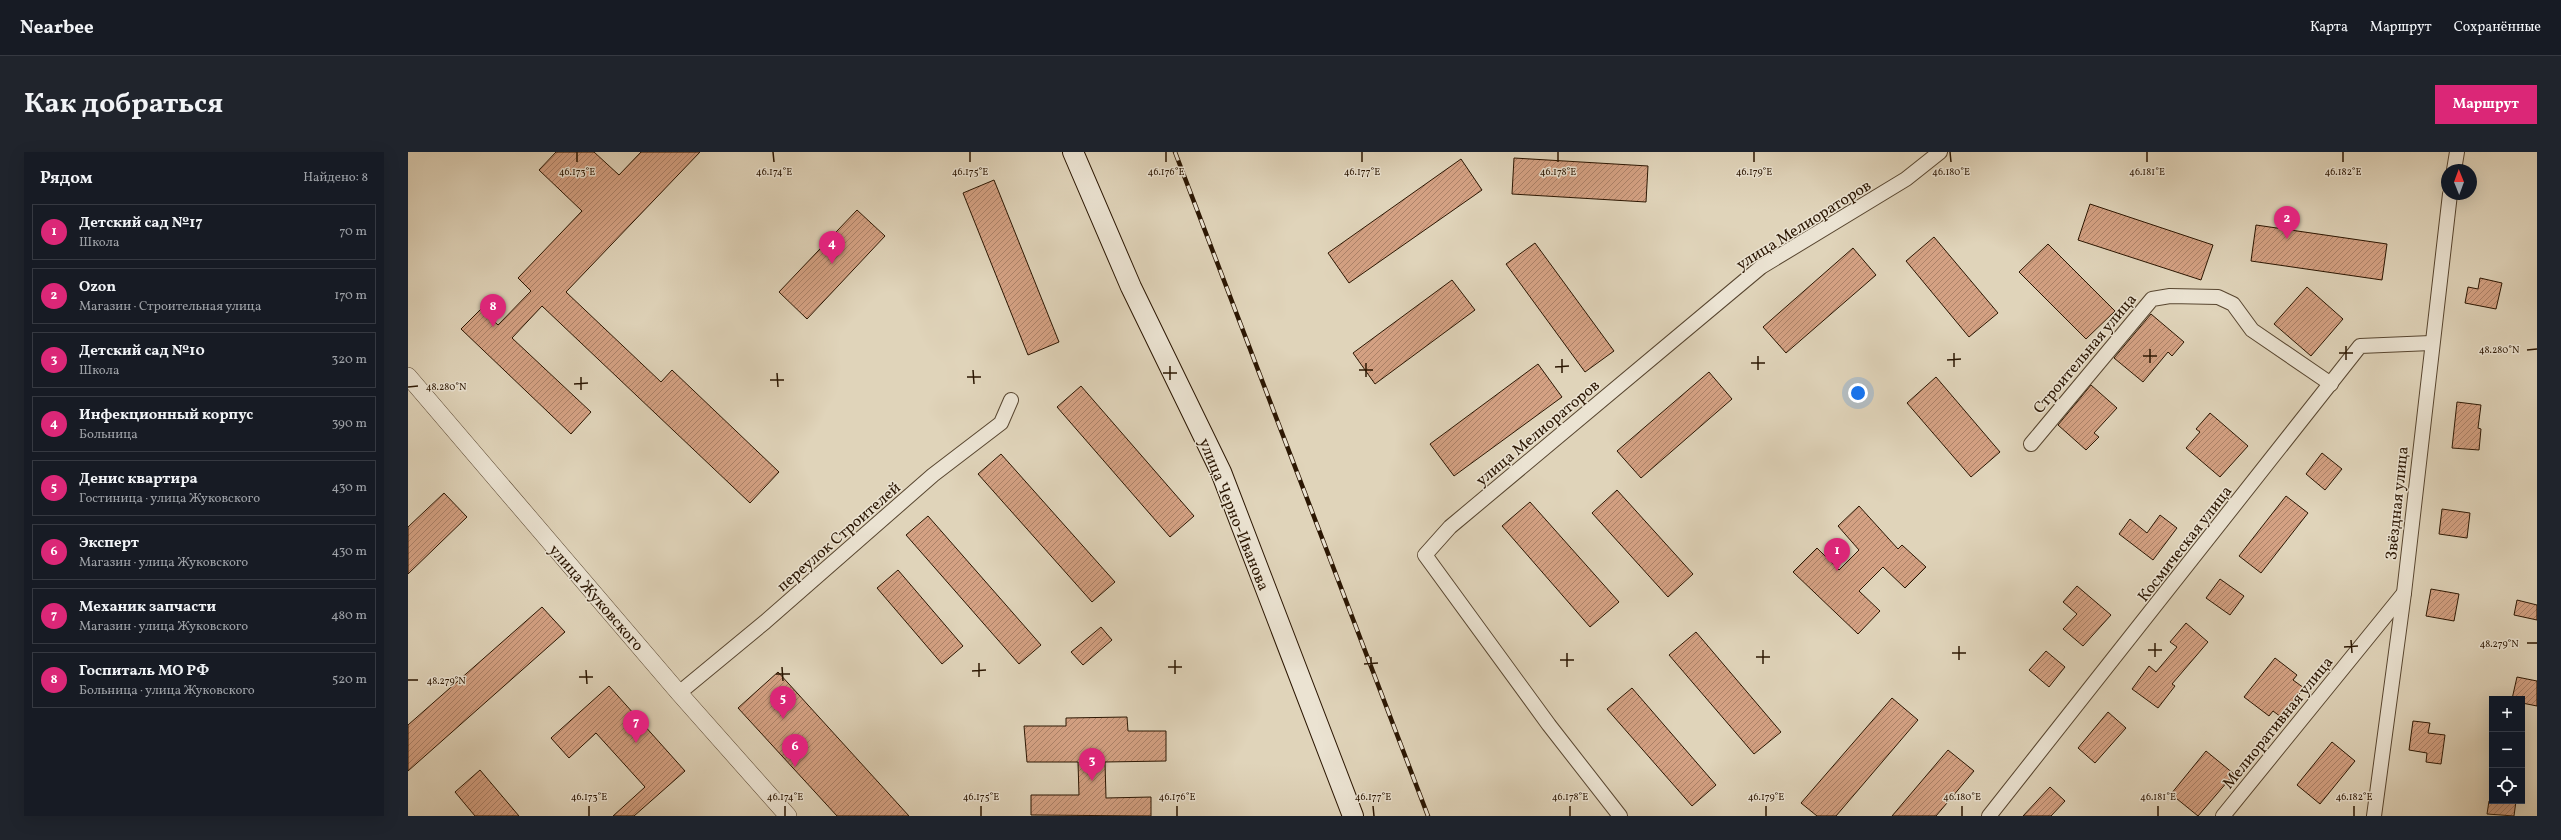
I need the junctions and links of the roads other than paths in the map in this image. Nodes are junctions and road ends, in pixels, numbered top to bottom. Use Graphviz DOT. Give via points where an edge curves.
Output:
graph roads {
  1 [pos="1073,152"];
  2 [pos="1940,152"];
  3 [pos="2457,152"];
  4 [pos="2455,164"];
  5 [pos="2449,200"];
  6 [pos="2431,343"];
  7 [pos="408,376"];
  8 [pos="2331,384"];
  9 [pos="1011,400"];
  10 [pos="2031,444"];
  11 [pos="2404,593"];
  12 [pos="679,693"];
  13 [pos="788,816"];
  14 [pos="1353,816"];
  15 [pos="1620,816"];
  16 [pos="1989,816"];
  17 [pos="2223,816"];
  18 [pos="2374,816"];
  1 -- 14 [label="main road, улица Черно-Иванова" via="1131,288 1221,472"];
  2 -- 15 [label="street, улица Мелиораторов" via="1906,179 1761,266 1450,527 1425,554 1549,725"];
  3 -- 4 [label="street"];
  5 -- 6 [label="street, Звёздная улица"];
  6 -- 8 [label="street, Космическая улица" via="2360,346"];
  6 -- 11 [label="street, Звёздная улица"];
  7 -- 12 [label="street, улица Жуковского"];
  8 -- 10 [label="street, Строительная улица" via="2252,330 2233,304 2218,297 2170,296 2152,299"];
  8 -- 16 [label="street, Космическая улица"];
  9 -- 12 [label="street, переулок Строителей" via="1001,423 933,475 765,622"];
  11 -- 17 [label="street, Мелиоративная улица"];
  11 -- 18 [label="street, Звёздная улица"];
  12 -- 13 [label="street, улица Жуковского"];
}
